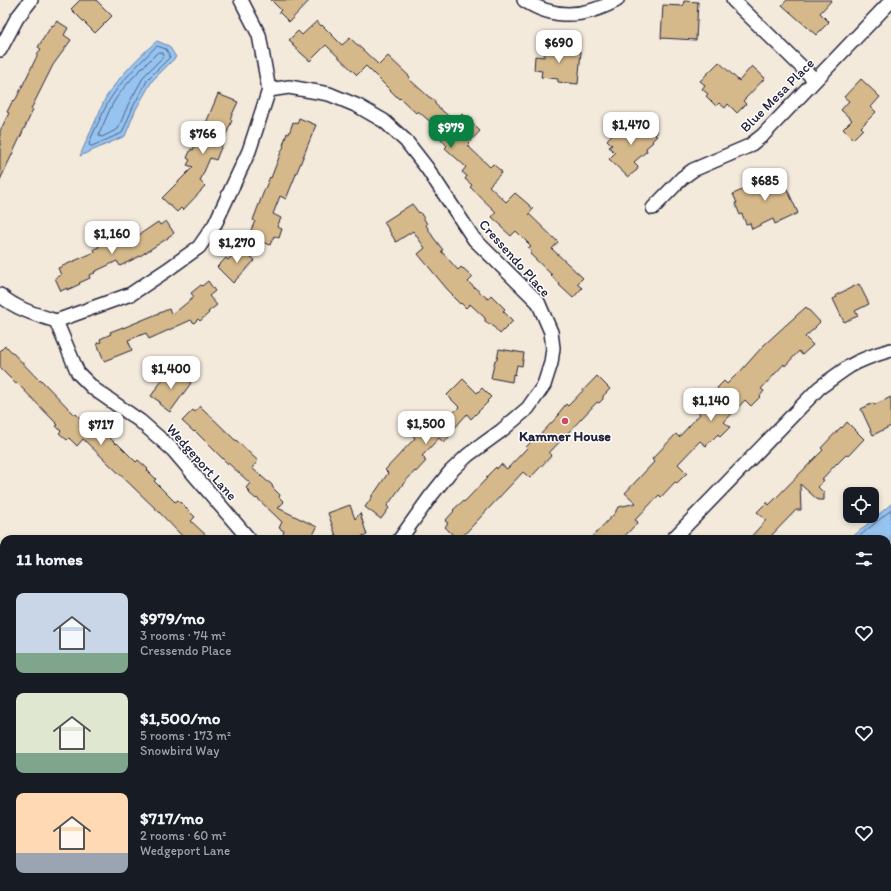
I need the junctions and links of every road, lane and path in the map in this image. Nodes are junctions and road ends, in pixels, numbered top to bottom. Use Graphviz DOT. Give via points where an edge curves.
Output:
graph roads {
  1 [pos="31,0"];
  2 [pos="241,0"];
  3 [pos="524,0"];
  4 [pos="617,0"];
  5 [pos="733,0"];
  6 [pos="891,1"];
  7 [pos="0,50"];
  8 [pos="815,80"];
  9 [pos="269,90"];
  10 [pos="653,208"];
  11 [pos="0,295"];
  12 [pos="56,321"];
  13 [pos="891,350"];
  14 [pos="246,535"];
  15 [pos="403,535"];
  16 [pos="677,535"];
  1 -- 7 [label="street" via="17,18"];
  2 -- 9 [label="street" via="259,35"];
  3 -- 4 [label="street" via="551,13 570,15 593,11"];
  5 -- 8 [label="street"];
  6 -- 8 [label="street, Blue Mesa Place"];
  8 -- 10 [label="street, Blue Mesa Place" via="763,135 749,146 692,170"];
  9 -- 12 [label="street" via="249,151 215,224 199,247 130,294"];
  9 -- 15 [label="street, Cressendo Place" via="289,87 329,94 358,106 384,121 406,141 427,168 474,239 538,302 551,332 554,348 551,363 544,385 528,408 450,472"];
  11 -- 12 [label="street" via="29,313"];
  12 -- 14 [label="street, Wedgeport Lane" via="78,373 94,389 140,421 173,450"];
  13 -- 16 [label="street" via="851,365 819,388"];
}
